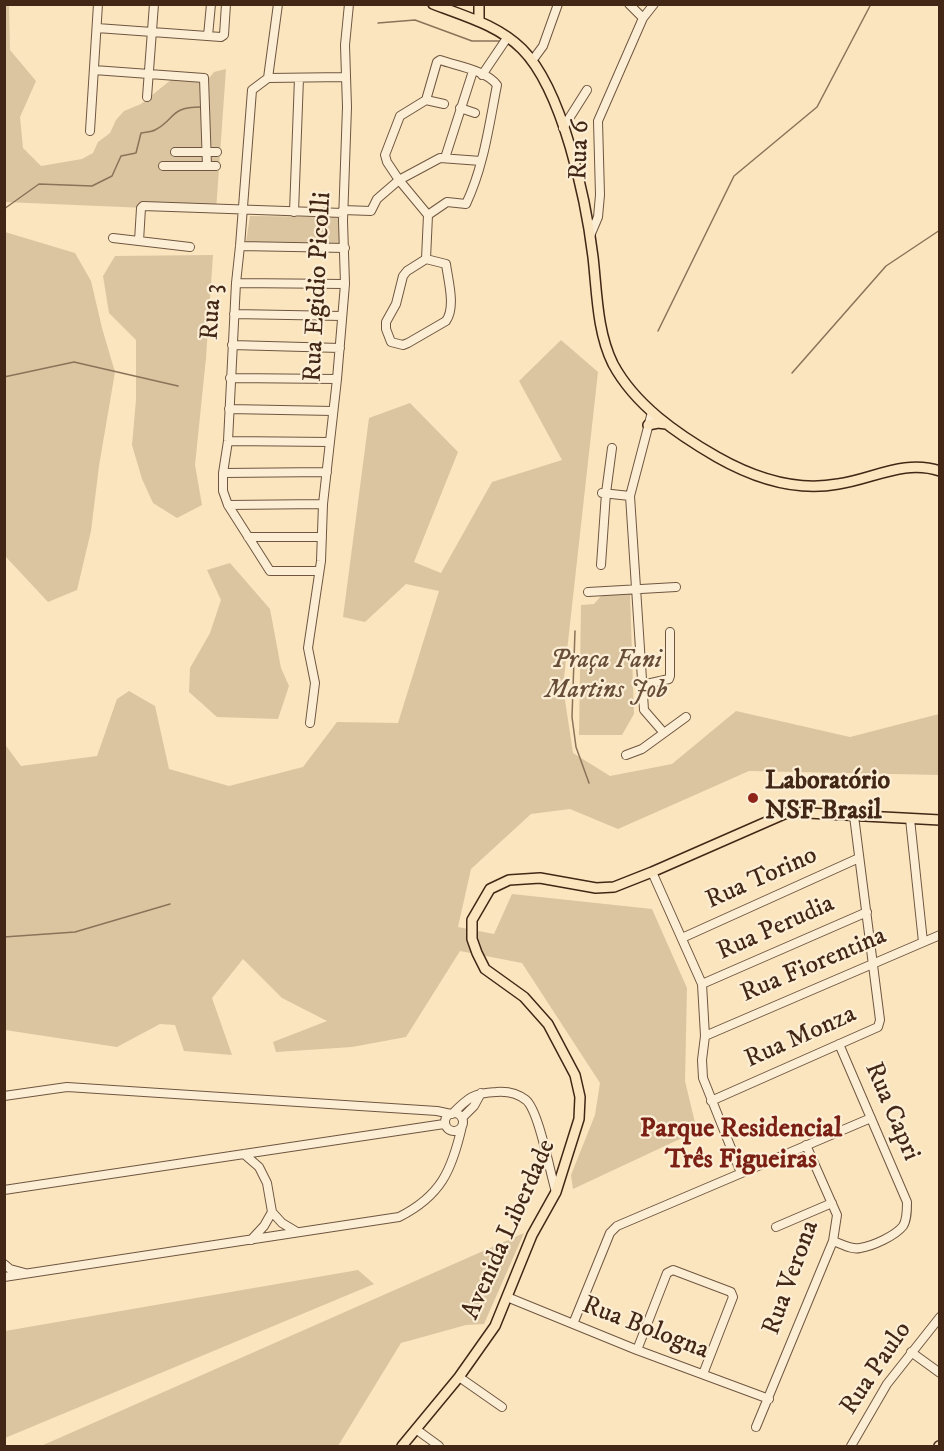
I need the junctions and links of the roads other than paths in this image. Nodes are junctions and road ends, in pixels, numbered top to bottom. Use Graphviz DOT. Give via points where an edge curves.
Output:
graph roads {
  1 [pos="98,4"];
  2 [pos="154,4"];
  3 [pos="211,4"];
  4 [pos="226,4"];
  5 [pos="278,4"];
  6 [pos="349,4"];
  7 [pos="433,4"];
  8 [pos="479,4"];
  9 [pos="558,4"];
  10 [pos="629,4"];
  11 [pos="654,4"];
  12 [pos="643,18"];
  13 [pos="479,21"];
  14 [pos="97,28"];
  15 [pos="152,32"];
  16 [pos="208,36"];
  17 [pos="507,38"];
  18 [pos="532,61"];
  19 [pos="94,70"];
  20 [pos="473,71"];
  21 [pos="149,74"];
  22 [pos="482,75"];
  23 [pos="345,77"];
  24 [pos="268,78"];
  25 [pos="299,78"];
  26 [pos="587,90"];
  27 [pos="147,97"];
  28 [pos="426,100"];
  29 [pos="444,104"];
  30 [pos="460,108"];
  31 [pos="475,113"];
  32 [pos="563,128"];
  33 [pos="90,131"];
  34 [pos="175,152"];
  35 [pos="207,152"];
  36 [pos="217,152"];
  37 [pos="445,158"];
  38 [pos="481,161"];
  39 [pos="163,166"];
  40 [pos="207,166"];
  41 [pos="216,166"];
  42 [pos="399,180"];
  43 [pos="243,209"];
  44 [pos="294,212"];
  45 [pos="343,212"];
  46 [pos="428,215"];
  47 [pos="590,236"];
  48 [pos="113,238"];
  49 [pos="139,241"];
  50 [pos="240,246"];
  51 [pos="189,247"];
  52 [pos="345,248"];
  53 [pos="426,259"];
  54 [pos="236,283"];
  55 [pos="345,284"];
  56 [pos="234,314"];
  57 [pos="342,316"];
  58 [pos="232,345"];
  59 [pos="340,348"];
  60 [pos="230,378"];
  61 [pos="337,379"];
  62 [pos="229,409"];
  63 [pos="333,411"];
  64 [pos="652,412"];
  65 [pos="667,424"];
  66 [pos="648,425"];
  67 [pos="228,441"];
  68 [pos="330,442"];
  69 [pos="612,448"];
  70 [pos="939,471"];
  71 [pos="327,472"];
  72 [pos="223,473"];
  73 [pos="603,493"];
  74 [pos="630,496"];
  75 [pos="323,504"];
  76 [pos="228,505"];
  77 [pos="248,537"];
  78 [pos="322,537"];
  79 [pos="601,565"];
  80 [pos="318,571"];
  81 [pos="676,587"];
  82 [pos="635,588"];
  83 [pos="588,592"];
  84 [pos="670,632"];
  85 [pos="642,685"];
  86 [pos="686,717"];
  87 [pos="310,723"];
  88 [pos="664,733"];
  89 [pos="626,755"];
  90 [pos="854,816"];
  91 [pos="910,819"];
  92 [pos="939,820"];
  93 [pos="859,858"];
  94 [pos="652,872"];
  95 [pos="867,912"];
  96 [pos="939,935"];
  97 [pos="682,938"];
  98 [pos="923,942"];
  99 [pos="873,964"];
  100 [pos="702,984"];
  101 [pos="705,1036"];
  102 [pos="839,1044"];
  103 [pos="481,1093"];
  104 [pos="4,1096"];
  105 [pos="711,1101"];
  106 [pos="425,1112"];
  107 [pos="452,1114"];
  108 [pos="872,1118"];
  109 [pos="462,1122"];
  110 [pos="448,1127"];
  111 [pos="416,1129"];
  112 [pos="806,1145"];
  113 [pos="456,1149"];
  114 [pos="244,1154"];
  115 [pos="741,1173"];
  116 [pos="4,1190"];
  117 [pos="556,1192"];
  118 [pos="832,1203"];
  119 [pos="272,1212"];
  120 [pos="776,1227"];
  121 [pos="297,1232"];
  122 [pos="251,1240"];
  123 [pos="833,1241"];
  124 [pos="4,1264"];
  125 [pos="29,1274"];
  126 [pos="4,1277"];
  127 [pos="507,1297"];
  128 [pos="939,1317"];
  129 [pos="573,1324"];
  130 [pos="637,1350"];
  131 [pos="911,1352"];
  132 [pos="939,1373"];
  133 [pos="703,1374"];
  134 [pos="459,1377"];
  135 [pos="769,1399"];
  136 [pos="502,1407"];
  137 [pos="756,1427"];
  138 [pos="417,1430"];
  139 [pos="402,1446"];
  140 [pos="439,1446"];
  141 [pos="851,1446"];
  1 -- 14 [label="street"];
  2 -- 15 [label="street"];
  3 -- 16 [label="street"];
  4 -- 16 [label="street" via="223,36"];
  5 -- 24 [label="street, Rua 3"];
  6 -- 23 [label="street, Rua Egidio Picolli"];
  7 -- 13 [label="main road"];
  8 -- 13 [label="main road"];
  9 -- 18 [label="street" via="543,46"];
  10 -- 12 [label="street"];
  11 -- 12 [label="street, Rua 6"];
  12 -- 47 [label="street, Rua 6" via="598,121 600,195 598,217"];
  13 -- 17 [label="main road"];
  14 -- 15 [label="street"];
  14 -- 19 [label="street"];
  15 -- 16 [label="street"];
  15 -- 21 [label="street"];
  17 -- 18 [label="main road"];
  17 -- 22 [label="street"];
  18 -- 32 [label="main road"];
  19 -- 21 [label="street"];
  19 -- 33 [label="street"];
  20 -- 22 [label="street"];
  20 -- 28 [label="street" via="438,60"];
  20 -- 30 [label="street"];
  21 -- 27 [label="street"];
  21 -- 35 [label="street" via="204,78"];
  22 -- 38 [label="street" via="497,85"];
  23 -- 25 [label="street"];
  23 -- 45 [label="street, Rua Egidio Picolli"];
  24 -- 25 [label="street"];
  24 -- 43 [label="street, Rua 3" via="252,90"];
  25 -- 44 [label="street"];
  26 -- 32 [label="street"];
  28 -- 29 [label="street"];
  28 -- 42 [label="street" via="400,116 385,155"];
  30 -- 31 [label="street"];
  30 -- 37 [label="street"];
  32 -- 47 [label="main road"];
  34 -- 35 [label="street"];
  35 -- 36 [label="street"];
  35 -- 40 [label="street"];
  37 -- 38 [label="street"];
  37 -- 42 [label="street"];
  38 -- 46 [label="street" via="466,204 447,202"];
  39 -- 40 [label="street"];
  40 -- 41 [label="street"];
  42 -- 45 [label="street" via="377,199 370,211"];
  42 -- 46 [label="street"];
  43 -- 44 [label="street"];
  43 -- 49 [label="street" via="143,206"];
  43 -- 50 [label="street, Rua 3"];
  44 -- 45 [label="street"];
  45 -- 52 [label="street, Rua Egidio Picolli"];
  46 -- 53 [label="street"];
  47 -- 64 [label="main road" via="599,316 612,361 629,388"];
  48 -- 49 [label="street"];
  49 -- 51 [label="street"];
  50 -- 52 [label="street"];
  50 -- 54 [label="street, Rua 3"];
  52 -- 55 [label="street, Rua Egidio Picolli"];
  53 -- 53 [label="street" via="403,276 396,304 386,322 391,342 408,343 446,321 449,315 446,264"];
  54 -- 55 [label="street"];
  54 -- 56 [label="street, Rua 3"];
  55 -- 57 [label="street, Rua Egidio Picolli"];
  56 -- 57 [label="street"];
  56 -- 58 [label="street, Rua 3"];
  57 -- 59 [label="street, Rua Egidio Picolli"];
  58 -- 59 [label="street"];
  58 -- 60 [label="street, Rua 3"];
  59 -- 61 [label="street, Rua Egidio Picolli"];
  60 -- 61 [label="street"];
  60 -- 62 [label="street, Rua 3"];
  61 -- 63 [label="street, Rua Egidio Picolli"];
  62 -- 63 [label="street"];
  62 -- 67 [label="street, Rua 3"];
  63 -- 68 [label="street, Rua Egidio Picolli"];
  64 -- 65 [label="main road"];
  64 -- 66 [label="street"];
  65 -- 66 [label="main road"];
  65 -- 70 [label="main road" via="715,456 788,485 838,484 915,466"];
  66 -- 74 [label="street"];
  67 -- 68 [label="street"];
  67 -- 72 [label="street, Rua 3"];
  68 -- 71 [label="street, Rua Egidio Picolli"];
  69 -- 73 [label="street"];
  71 -- 72 [label="street"];
  71 -- 75 [label="street, Rua Egidio Picolli"];
  72 -- 76 [label="street, Rua 3"];
  73 -- 74 [label="street"];
  73 -- 79 [label="street"];
  74 -- 82 [label="street"];
  75 -- 76 [label="street"];
  75 -- 78 [label="street, Rua Egidio Picolli"];
  76 -- 77 [label="street, Rua 3"];
  77 -- 78 [label="street"];
  77 -- 80 [label="street, Rua 3" via="270,571"];
  78 -- 80 [label="street, Rua Egidio Picolli"];
  80 -- 87 [label="street, Rua Egidio Picolli" via="308,648 315,683"];
  81 -- 82 [label="street"];
  82 -- 83 [label="street"];
  82 -- 85 [label="street"];
  84 -- 85 [label="street" via="669,679"];
  85 -- 88 [label="street" via="644,710"];
  86 -- 88 [label="street"];
  88 -- 89 [label="street" via="642,750"];
  90 -- 91 [label="main road, Avenida Liberdade"];
  90 -- 93 [label="street, Rua Monza"];
  90 -- 94 [label="main road, Avenida Liberdade" via="789,812"];
  91 -- 92 [label="main road, Avenida Liberdade"];
  91 -- 98 [label="street"];
  93 -- 95 [label="street, Rua Monza"];
  93 -- 97 [label="street, Rua Torino"];
  94 -- 97 [label="street"];
  94 -- 117 [label="main road, Avenida Liberdade" via="597,888 540,878 509,880 490,890 472,920 472,939 485,969 524,997 548,1024 575,1075 579,1119"];
  95 -- 99 [label="street, Rua Monza"];
  95 -- 100 [label="street, Rua Perudia"];
  96 -- 98 [label="street, Rua Fiorentina"];
  97 -- 100 [label="street"];
  98 -- 99 [label="street, Rua Fiorentina"];
  99 -- 101 [label="street, Rua Fiorentina"];
  99 -- 102 [label="street, Rua Monza" via="880,1024"];
  100 -- 101 [label="street"];
  101 -- 105 [label="street" via="703,1078"];
  102 -- 105 [label="street, Rua Monza"];
  102 -- 108 [label="street, Rua Capri"];
  103 -- 107 [label="street" via="468,1097"];
  103 -- 109 [label="street"];
  103 -- 117 [label="street" via="507,1091 528,1101 539,1126"];
  104 -- 106 [label="street" via="67,1087"];
  105 -- 115 [label="street"];
  106 -- 107 [label="street"];
  106 -- 110 [label="street"];
  106 -- 111 [label="street"];
  107 -- 109 [label="street" via="458,1114"];
  107 -- 110 [label="street" via="446,1120"];
  108 -- 112 [label="street"];
  108 -- 123 [label="street, Rua Capri" via="907,1202 907,1214 903,1226 860,1249"];
  109 -- 110 [label="street"];
  109 -- 113 [label="street"];
  110 -- 111 [label="street"];
  110 -- 113 [label="street"];
  111 -- 114 [label="street"];
  112 -- 115 [label="street"];
  112 -- 118 [label="street, Rua Verona"];
  113 -- 121 [label="street" via="447,1175 417,1208 380,1221"];
  114 -- 116 [label="street"];
  114 -- 119 [label="street" via="263,1175"];
  115 -- 129 [label="street" via="612,1230"];
  117 -- 127 [label="main road, Avenida Liberdade" via="532,1235"];
  118 -- 120 [label="street"];
  118 -- 123 [label="street, Rua Verona" via="837,1218"];
  119 -- 121 [label="street"];
  119 -- 122 [label="street"];
  121 -- 122 [label="street"];
  122 -- 125 [label="street"];
  123 -- 135 [label="street, Rua Verona"];
  124 -- 125 [label="street"];
  125 -- 126 [label="street"];
  127 -- 129 [label="street, Rua Bologna"];
  127 -- 134 [label="main road, Avenida Liberdade" via="495,1326"];
  128 -- 131 [label="street, Rua Paulo"];
  129 -- 130 [label="street, Rua Bologna"];
  130 -- 133 [label="street, Rua Bologna"];
  130 -- 133 [label="street" via="670,1271 733,1294"];
  131 -- 132 [label="street"];
  131 -- 141 [label="street, Rua Paulo" via="887,1384"];
  133 -- 135 [label="street, Rua Bologna"];
  134 -- 136 [label="street"];
  134 -- 138 [label="main road, Avenida Liberdade"];
  135 -- 137 [label="street, Rua Verona"];
  138 -- 139 [label="main road, Avenida Liberdade"];
  138 -- 140 [label="street"];
}
